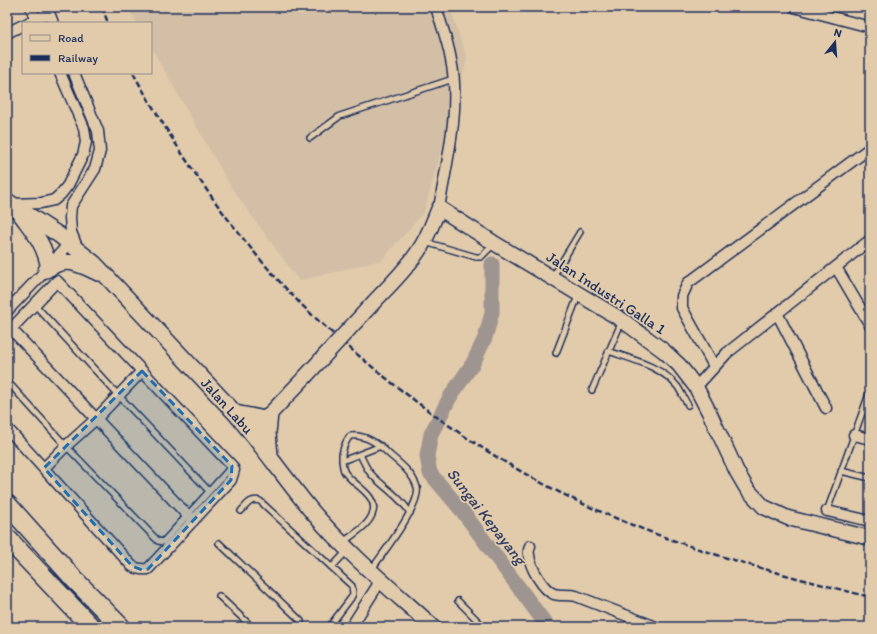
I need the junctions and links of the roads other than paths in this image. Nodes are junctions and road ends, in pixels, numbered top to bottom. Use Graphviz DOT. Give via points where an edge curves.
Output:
graph roads {
  1 [pos="31,7"];
  2 [pos="436,7"];
  3 [pos="796,7"];
  4 [pos="48,10"];
  5 [pos="34,22"];
  6 [pos="53,22"];
  7 [pos="22,26"];
  8 [pos="870,27"];
  9 [pos="7,33"];
  10 [pos="60,74"];
  11 [pos="74,74"];
  12 [pos="453,79"];
  13 [pos="310,138"];
  14 [pos="870,148"];
  15 [pos="9,202"];
  16 [pos="440,208"];
  17 [pos="580,232"];
  18 [pos="870,240"];
  19 [pos="424,242"];
  20 [pos="494,243"];
  21 [pos="73,246"];
  22 [pos="836,266"];
  23 [pos="48,268"];
  24 [pos="108,277"];
  25 [pos="552,278"];
  26 [pos="579,294"];
  27 [pos="35,306"];
  28 [pos="7,312"];
  29 [pos="777,313"];
  30 [pos="622,320"];
  31 [pos="870,325"];
  32 [pos="9,331"];
  33 [pos="608,351"];
  34 [pos="556,353"];
  35 [pos="714,366"];
  36 [pos="142,371"];
  37 [pos="7,381"];
  38 [pos="696,387"];
  39 [pos="592,390"];
  40 [pos="870,391"];
  41 [pos="119,396"];
  42 [pos="869,400"];
  43 [pos="688,405"];
  44 [pos="826,408"];
  45 [pos="235,413"];
  46 [pos="267,417"];
  47 [pos="97,418"];
  48 [pos="7,428"];
  49 [pos="252,433"];
  50 [pos="854,435"];
  51 [pos="870,439"];
  52 [pos="66,446"];
  53 [pos="381,446"];
  54 [pos="360,454"];
  55 [pos="271,457"];
  56 [pos="342,460"];
  57 [pos="232,466"];
  58 [pos="44,468"];
  59 [pos="841,471"];
  60 [pos="870,478"];
  61 [pos="209,491"];
  62 [pos="7,504"];
  63 [pos="241,511"];
  64 [pos="827,511"];
  65 [pos="410,513"];
  66 [pos="190,518"];
  67 [pos="870,521"];
  68 [pos="7,538"];
  69 [pos="870,538"];
  70 [pos="219,543"];
  71 [pos="530,546"];
  72 [pos="344,547"];
  73 [pos="332,567"];
  74 [pos="376,576"];
  75 [pos="219,596"];
  76 [pos="458,601"];
  77 [pos="91,627"];
  78 [pos="121,627"];
  79 [pos="252,627"];
  80 [pos="300,627"];
  81 [pos="329,627"];
  82 [pos="351,627"];
  83 [pos="433,627"];
  84 [pos="484,627"];
  85 [pos="656,627"];
  1 -- 5 [label="street"];
  2 -- 12 [label="street" via="451,60"];
  3 -- 8 [label="street"];
  4 -- 5 [label="street"];
  4 -- 6 [label="street"];
  7 -- 9 [label="street"];
  10 -- 15 [label="street" via="84,128 86,142 83,155 68,185 54,200 41,203"];
  11 -- 21 [label="street" via="98,131 100,151 95,169 71,206"];
  12 -- 13 [label="lane" via="340,116"];
  12 -- 16 [label="street" via="452,125"];
  14 -- 35 [label="street" via="688,283 682,296 682,308"];
  15 -- 21 [label="main road, Jalan Labu"];
  15 -- 23 [label="main road" via="41,241"];
  16 -- 19 [label="main road"];
  16 -- 20 [label="main road, Jalan Industri Galla 1"];
  17 -- 25 [label="lane"];
  18 -- 22 [label="street"];
  19 -- 20 [label="lane" via="476,257 481,257"];
  19 -- 46 [label="main road, bridge" via="407,266"];
  20 -- 25 [label="main road, Jalan Industri Galla 1"];
  21 -- 23 [label="street"];
  21 -- 24 [label="main road, Jalan Labu"];
  22 -- 29 [label="street"];
  22 -- 31 [label="street"];
  23 -- 24 [label="main road" via="69,263"];
  23 -- 28 [label="street"];
  24 -- 45 [label="main road, Jalan Labu"];
  25 -- 26 [label="main road, Jalan Industri Galla 1"];
  26 -- 30 [label="main road, Jalan Industri Galla 1"];
  26 -- 34 [label="lane"];
  27 -- 32 [label="street"];
  27 -- 36 [label="street" via="57,281"];
  27 -- 41 [label="lane"];
  29 -- 35 [label="street"];
  29 -- 44 [label="street"];
  30 -- 33 [label="lane"];
  30 -- 38 [label="main road, Jalan Industri Galla 1" via="664,351"];
  32 -- 47 [label="street"];
  33 -- 39 [label="lane"];
  33 -- 43 [label="lane" via="663,373 677,386"];
  35 -- 38 [label="street"];
  36 -- 41 [label="street"];
  36 -- 57 [label="street"];
  37 -- 52 [label="lane"];
  38 -- 69 [label="main road, Jalan Industri Galla 1" via="737,472 764,507 788,518"];
  40 -- 42 [label="lane"];
  41 -- 47 [label="street"];
  41 -- 61 [label="lane"];
  42 -- 50 [label="lane"];
  45 -- 46 [label="main road"];
  45 -- 49 [label="main road, Jalan Labu"];
  46 -- 49 [label="main road"];
  46 -- 55 [label="main road"];
  47 -- 52 [label="street"];
  47 -- 66 [label="street"];
  48 -- 58 [label="street"];
  49 -- 55 [label="main road, Jalan Labu"];
  50 -- 51 [label="street"];
  50 -- 59 [label="lane"];
  52 -- 58 [label="street"];
  52 -- 66 [label="lane" via="158,541 163,542"];
  53 -- 54 [label="lane"];
  53 -- 56 [label="lane" via="357,435 350,436 343,450"];
  53 -- 65 [label="lane" via="413,478 417,496"];
  54 -- 56 [label="lane"];
  54 -- 65 [label="lane" via="371,473 405,504"];
  55 -- 72 [label="main road, Jalan Labu" via="310,509"];
  56 -- 72 [label="lane" via="347,476 370,496 374,509 372,516"];
  57 -- 61 [label="lane"];
  57 -- 66 [label="street" via="234,470 231,480"];
  58 -- 66 [label="street" via="132,566 142,570 148,569"];
  59 -- 60 [label="lane"];
  59 -- 64 [label="lane"];
  61 -- 66 [label="lane"];
  62 -- 78 [label="highway" via="74,580"];
  63 -- 73 [label="lane" via="250,501 260,501"];
  64 -- 67 [label="street"];
  65 -- 74 [label="lane"];
  68 -- 77 [label="highway"];
  70 -- 80 [label="lane" via="301,621"];
  71 -- 85 [label="street" via="530,561 542,584 550,592 576,596"];
  72 -- 73 [label="lane"];
  72 -- 74 [label="main road, Jalan Labu"];
  73 -- 81 [label="lane" via="353,590 351,598"];
  74 -- 82 [label="street"];
  74 -- 83 [label="main road, Jalan Labu"];
  75 -- 79 [label="lane"];
  76 -- 84 [label="lane"];
}
